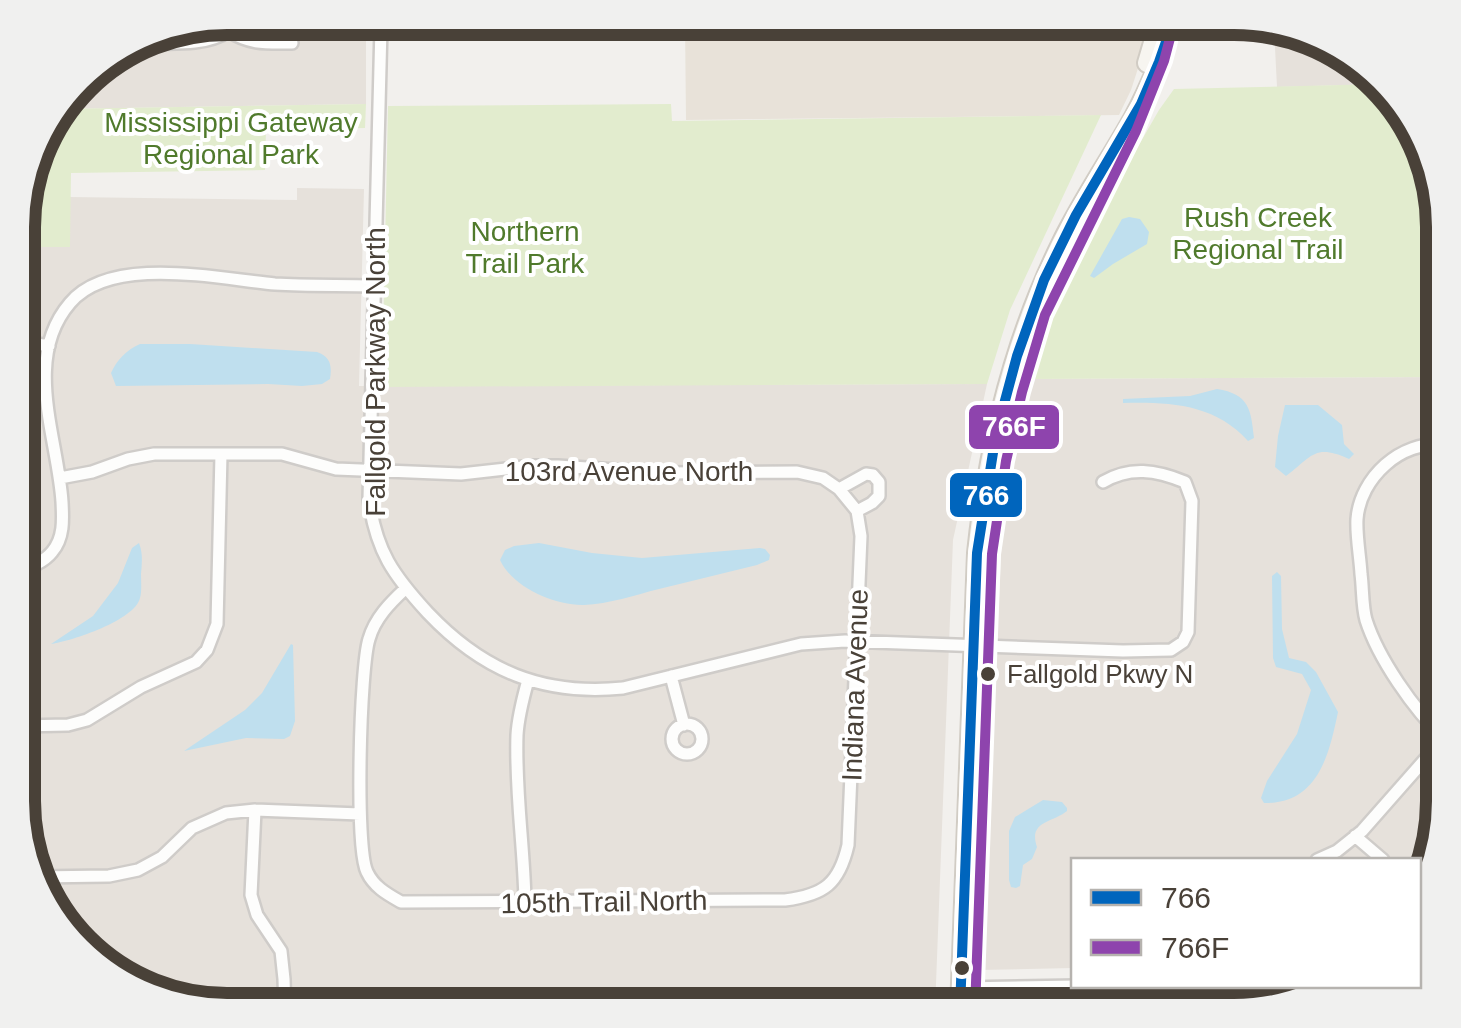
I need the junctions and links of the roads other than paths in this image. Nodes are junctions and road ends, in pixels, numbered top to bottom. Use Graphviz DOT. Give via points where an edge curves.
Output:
graph roads {
  1 [pos="219,35"];
  2 [pos="236,35"];
  3 [pos="381,35"];
  4 [pos="1155,35"];
  5 [pos="1168,35"];
  6 [pos="177,42"];
  7 [pos="292,43"];
  8 [pos="1107,160"];
  9 [pos="374,286"];
  10 [pos="35,344"];
  11 [pos="48,346"];
  12 [pos="1426,446"];
  13 [pos="221,454"];
  14 [pos="369,470"];
  15 [pos="60,478"];
  16 [pos="1103,482"];
  17 [pos="839,489"];
  18 [pos="857,512"];
  19 [pos="35,565"];
  20 [pos="405,589"];
  21 [pos="857,642"];
  22 [pos="974,646"];
  23 [pos="671,676"];
  24 [pos="528,680"];
  25 [pos="1426,718"];
  26 [pos="684,724"];
  27 [pos="35,726"];
  28 [pos="1426,758"];
  29 [pos="255,810"];
  30 [pos="360,814"];
  31 [pos="1355,836"];
  32 [pos="1321,858"];
  33 [pos="1381,858"];
  34 [pos="51,877"];
  35 [pos="832,883"];
  36 [pos="525,902"];
  37 [pos="1071,988"];
  38 [pos="960,990"];
  39 [pos="284,993"];
  1 -- 6 [label="street"];
  2 -- 7 [label="street" via="257,44"];
  3 -- 9 [label="street, Fallgold Parkway North"];
  4 -- 8 [label="main road"];
  5 -- 8 [label="main road" via="1146,95"];
  8 -- 22 [label="main road" via="1038,295 1004,399 980,521"];
  9 -- 11 [label="street" via="135,274 87,288 70,302"];
  9 -- 14 [label="street, Fallgold Parkway North"];
  10 -- 11 [label="street"];
  11 -- 15 [label="street" via="46,400"];
  12 -- 25 [label="street" via="1387,463 1364,494 1358,518 1365,616"];
  13 -- 14 [label="street, 103rd Avenue North" via="282,454"];
  13 -- 15 [label="street, 103rd Avenue North" via="154,454"];
  13 -- 27 [label="street" via="217,624 207,650 87,720"];
  14 -- 17 [label="street, 103rd Avenue North" via="797,472"];
  14 -- 20 [label="street, Fallgold Parkway North" via="380,550"];
  15 -- 19 [label="street" via="61,538"];
  16 -- 22 [label="street, Fallgold Parkway North" via="1122,471 1185,482 1192,501 1183,642 1171,650 1123,651"];
  17 -- 18 [label="street"];
  17 -- 18 [label="street" via="866,474 879,482 879,496"];
  18 -- 21 [label="street, Indiana Avenue"];
  20 -- 24 [label="street, Fallgold Parkway North" via="470,652"];
  20 -- 30 [label="street" via="368,640"];
  21 -- 22 [label="street, Fallgold Parkway North"];
  21 -- 23 [label="street, Fallgold Parkway North" via="801,644"];
  21 -- 35 [label="street, Indiana Avenue" via="848,845"];
  22 -- 38 [label="main road"];
  23 -- 24 [label="street, Fallgold Parkway North" via="596,691"];
  23 -- 26 [label="street"];
  24 -- 36 [label="street" via="517,734"];
  28 -- 31 [label="street"];
  29 -- 30 [label="street"];
  29 -- 34 [label="street" via="226,813 192,828 138,870"];
  29 -- 39 [label="street" via="251,895 280,951"];
  30 -- 36 [label="street, 105th Trail North" via="367,874 401,902"];
  31 -- 32 [label="street"];
  31 -- 33 [label="street"];
  35 -- 36 [label="street, 105th Trail North" via="809,897 786,900"];
  37 -- 38 [label="street"];
}
